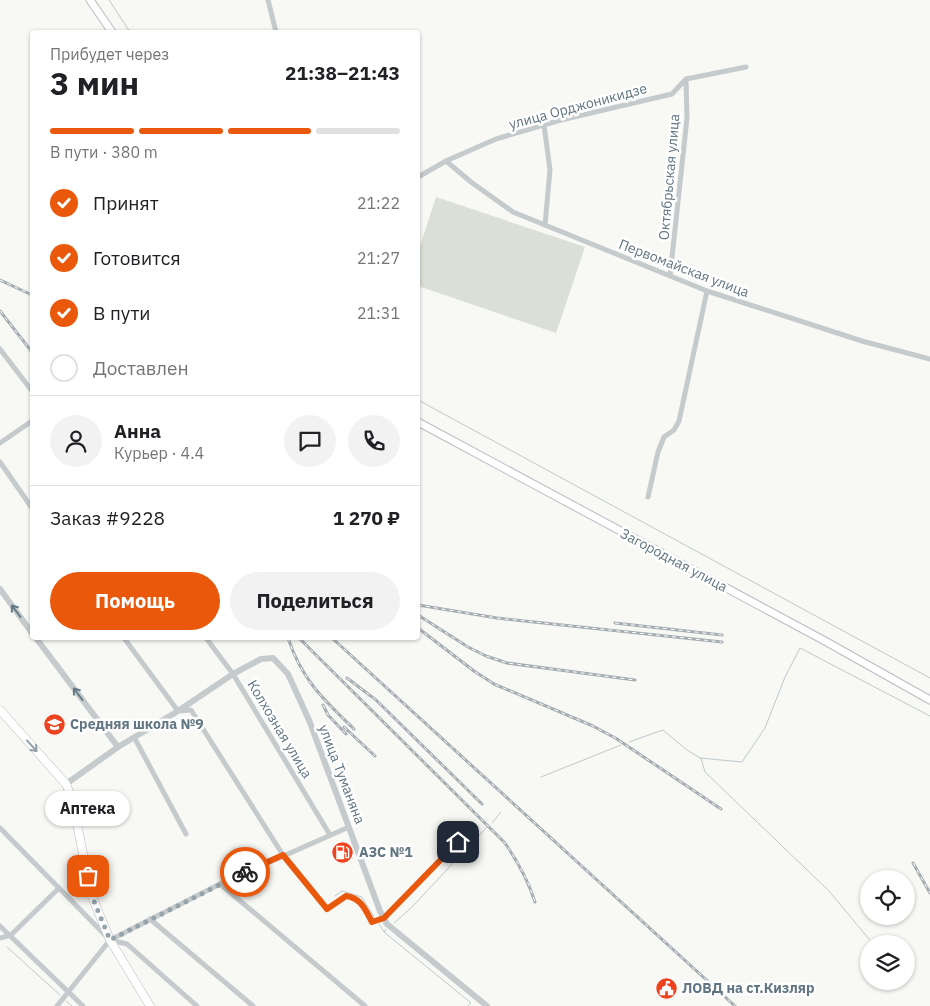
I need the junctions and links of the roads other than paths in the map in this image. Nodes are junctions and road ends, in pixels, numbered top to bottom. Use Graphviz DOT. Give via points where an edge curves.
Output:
graph roads {
  1 [pos="90,0"];
  2 [pos="268,0"];
  3 [pos="111,30"];
  4 [pos="276,30"];
  5 [pos="746,67"];
  6 [pos="686,79"];
  7 [pos="544,126"];
  8 [pos="446,161"];
  9 [pos="420,176"];
  10 [pos="544,225"];
  11 [pos="670,276"];
  12 [pos="707,291"];
  13 [pos="0,349"];
  14 [pos="930,359"];
  15 [pos="30,388"];
  16 [pos="30,422"];
  17 [pos="420,423"];
  18 [pos="0,443"];
  19 [pos="0,462"];
  20 [pos="648,497"];
  21 [pos="30,505"];
  22 [pos="0,589"];
  23 [pos="30,630"];
  24 [pos="38,640"];
  25 [pos="125,640"];
  26 [pos="208,640"];
  27 [pos="233,674"];
  28 [pos="930,700"];
  29 [pos="0,710"];
  30 [pos="178,712"];
  31 [pos="134,737"];
  32 [pos="118,747"];
  33 [pos="66,784"];
  34 [pos="349,827"];
  35 [pos="0,828"];
  36 [pos="186,834"];
  37 [pos="330,835"];
  38 [pos="458,842"];
  39 [pos="283,855"];
  40 [pos="220,884"];
  41 [pos="59,888"];
  42 [pos="384,918"];
  43 [pos="150,919"];
  44 [pos="0,926"];
  45 [pos="11,935"];
  46 [pos="0,938"];
  47 [pos="110,940"];
  48 [pos="68,992"];
  49 [pos="57,1006"];
  50 [pos="83,1006"];
  51 [pos="150,1006"];
  52 [pos="197,1006"];
  53 [pos="253,1006"];
  54 [pos="365,1006"];
  55 [pos="487,1006"];
  1 -- 3 [label="main road"];
  2 -- 4 [label="street"];
  5 -- 6 [label="street, улица Орджоникидзе"];
  6 -- 7 [label="street, улица Орджоникидзе" via="672,94"];
  6 -- 11 [label="street, Октябрьская улица" via="686,118"];
  7 -- 8 [label="street, улица Орджоникидзе" via="496,139"];
  7 -- 10 [label="street" via="550,170"];
  8 -- 9 [label="street, улица Орджоникидзе"];
  8 -- 10 [label="street, Первомайская улица" via="513,212"];
  10 -- 11 [label="street, Первомайская улица"];
  11 -- 12 [label="street, Первомайская улица"];
  12 -- 14 [label="street, Первомайская улица" via="862,341"];
  12 -- 20 [label="street" via="679,421 674,430 664,437"];
  13 -- 15 [label="street"];
  16 -- 18 [label="street"];
  17 -- 28 [label="main road, Загородная улица"];
  19 -- 21 [label="street"];
  23 -- 22 [label="street, one-way"];
  32 -- 24 [label="street, one-way"];
  25 -- 30 [label="street"];
  26 -- 27 [label="street, Колхозная улица"];
  27 -- 30 [label="street"];
  27 -- 34 [label="street, улица Туманяна" via="261,659 273,658 288,674"];
  27 -- 37 [label="street, Колхозная улица"];
  29 -- 33 [label="main road, one-way"];
  30 -- 31 [label="street"];
  30 -- 39 [label="street" via="191,710"];
  31 -- 32 [label="street"];
  31 -- 36 [label="street"];
  32 -- 33 [label="street"];
  33 -- 47 [label="main road" via="91,894"];
  34 -- 37 [label="street"];
  34 -- 42 [label="street, улица Туманяна"];
  35 -- 41 [label="street"];
  37 -- 39 [label="street"];
  38 -- 42 [label="street"];
  39 -- 40 [label="street"];
  39 -- 42 [label="street" via="327,909 346,896 353,897 360,900 372,922"];
  40 -- 43 [label="street"];
  40 -- 54 [label="street"];
  41 -- 45 [label="street"];
  41 -- 47 [label="street"];
  42 -- 55 [label="street, улица Туманяна" via="387,924"];
  43 -- 47 [label="street"];
  43 -- 53 [label="street"];
  44 -- 45 [label="street"];
  45 -- 46 [label="street"];
  45 -- 48 [label="street"];
  47 -- 48 [label="street"];
  47 -- 51 [label="main road"];
  47 -- 52 [label="street" via="127,944"];
  48 -- 49 [label="street"];
  48 -- 50 [label="street"];
}
